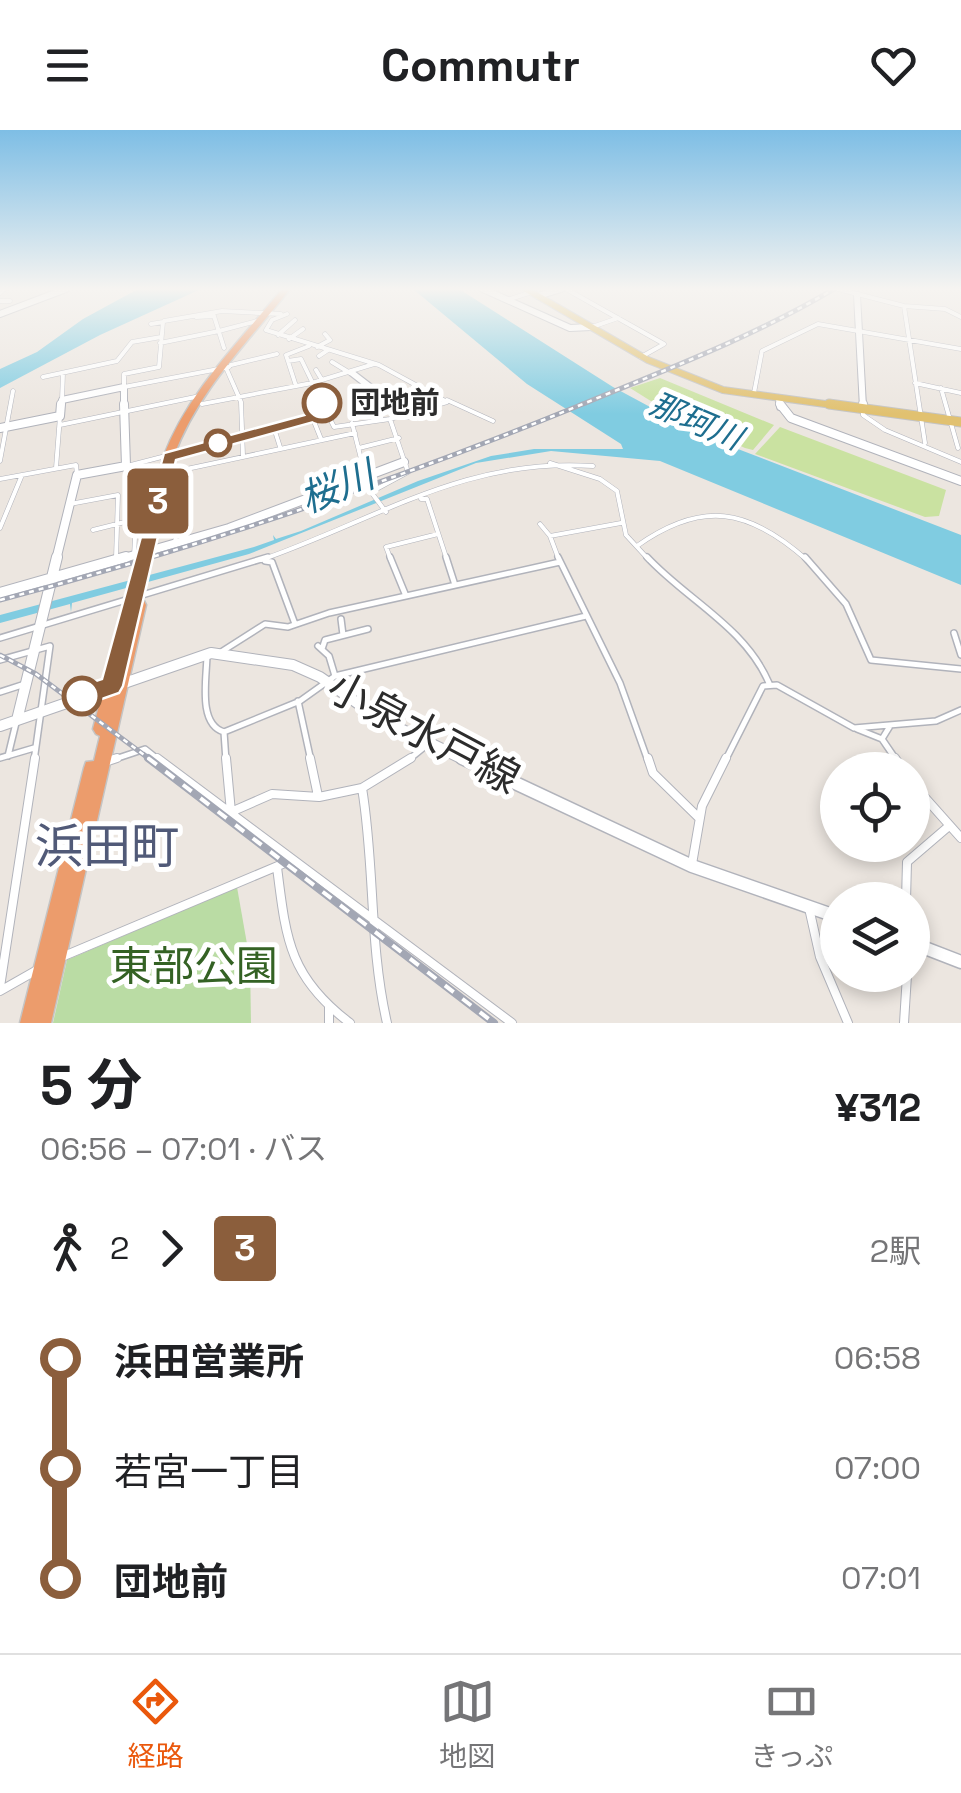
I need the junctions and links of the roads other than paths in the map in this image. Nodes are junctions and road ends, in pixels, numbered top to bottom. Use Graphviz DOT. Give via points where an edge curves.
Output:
graph roads {
  1 [pos="162,331"];
  2 [pos="219,331"];
  3 [pos="224,331"];
  4 [pos="250,331"];
  5 [pos="257,331"];
  6 [pos="269,331"];
  7 [pos="281,331"];
  8 [pos="301,331"];
  9 [pos="597,331"];
  10 [pos="640,331"];
  11 [pos="803,331"];
  12 [pos="858,331"];
  13 [pos="907,331"];
  14 [pos="325,334"];
  15 [pos="276,335"];
  16 [pos="289,339"];
  17 [pos="908,339"];
  18 [pos="160,340"];
  19 [pos="272,342"];
  20 [pos="314,346"];
  21 [pos="224,348"];
  22 [pos="961,349"];
  23 [pos="328,350"];
  24 [pos="277,354"];
  25 [pos="319,356"];
  26 [pos="641,357"];
  27 [pos="288,361"];
  28 [pos="332,362"];
  29 [pos="374,364"];
  30 [pos="228,367"];
  31 [pos="316,370"];
  32 [pos="63,373"];
  33 [pos="351,373"];
  34 [pos="43,377"];
  35 [pos="322,380"];
  36 [pos="312,383"];
  37 [pos="915,383"];
  38 [pos="296,386"];
  39 [pos="124,387"];
  40 [pos="942,388"];
  41 [pos="13,391"];
  42 [pos="961,392"];
  43 [pos="239,396"];
  44 [pos="754,396"];
  45 [pos="779,399"];
  46 [pos="62,400"];
  47 [pos="202,400"];
  48 [pos="447,400"];
  49 [pos="863,409"];
  50 [pos="125,411"];
  51 [pos="327,414"];
  52 [pos="406,414"];
  53 [pos="920,417"];
  54 [pos="312,418"];
  55 [pos="390,419"];
  56 [pos="60,420"];
  57 [pos="949,420"];
  58 [pos="493,421"];
  59 [pos="961,422"];
  60 [pos="352,423"];
  61 [pos="4,428"];
  62 [pos="274,428"];
  63 [pos="355,433"];
  64 [pos="240,437"];
  65 [pos="399,438"];
  66 [pos="322,439"];
  67 [pos="924,443"];
  68 [pos="280,447"];
  69 [pos="359,448"];
  70 [pos="960,448"];
  71 [pos="940,449"];
  72 [pos="1,450"];
  73 [pos="173,455"];
  74 [pos="243,456"];
  75 [pos="0,461"];
  76 [pos="404,462"];
  77 [pos="540,462"];
  78 [pos="961,462"];
  79 [pos="139,464"];
  80 [pos="126,466"];
  81 [pos="593,466"];
  82 [pos="56,469"];
  83 [pos="22,475"];
  84 [pos="76,475"];
  85 [pos="365,478"];
  86 [pos="0,479"];
  87 [pos="961,481"];
  88 [pos="70,504"];
  89 [pos="387,511"];
  90 [pos="137,520"];
  91 [pos="621,523"];
  92 [pos="118,524"];
  93 [pos="540,524"];
  94 [pos="0,528"];
  95 [pos="93,530"];
  96 [pos="438,534"];
  97 [pos="550,536"];
  98 [pos="174,545"];
  99 [pos="638,546"];
  100 [pos="144,550"];
  101 [pos="116,561"];
  102 [pos="560,562"];
  103 [pos="252,563"];
  104 [pos="52,580"];
  105 [pos="455,585"];
  106 [pos="0,593"];
  107 [pos="406,596"];
  108 [pos="586,616"];
  109 [pos="341,619"];
  110 [pos="40,623"];
  111 [pos="295,624"];
  112 [pos="368,629"];
  113 [pos="954,633"];
  114 [pos="343,635"];
  115 [pos="0,638"];
  116 [pos="33,650"];
  117 [pos="221,652"];
  118 [pos="207,654"];
  119 [pos="961,655"];
  120 [pos="0,660"];
  121 [pos="961,674"];
  122 [pos="333,680"];
  123 [pos="770,682"];
  124 [pos="25,684"];
  125 [pos="116,684"];
  126 [pos="0,692"];
  127 [pos="298,701"];
  128 [pos="961,710"];
  129 [pos="40,712"];
  130 [pos="16,720"];
  131 [pos="0,726"];
  132 [pos="890,726"];
  133 [pos="854,728"];
  134 [pos="224,732"];
  135 [pos="882,739"];
  136 [pos="429,742"];
  137 [pos="34,748"];
  138 [pos="891,752"];
  139 [pos="4,757"];
  140 [pos="102,762"];
  141 [pos="362,788"];
  142 [pos="319,798"];
  143 [pos="930,804"];
  144 [pos="231,812"];
  145 [pos="699,818"];
  146 [pos="949,826"];
  147 [pos="961,838"];
  148 [pos="292,860"];
  149 [pos="692,866"];
  150 [pos="277,867"];
  151 [pos="906,882"];
  152 [pos="809,907"];
  153 [pos="820,911"];
  154 [pos="370,920"];
  155 [pos="930,950"];
  156 [pos="50,962"];
  157 [pos="961,962"];
  158 [pos="0,989"];
  159 [pos="906,992"];
  160 [pos="329,1007"];
  161 [pos="30,1023"];
  162 [pos="41,1023"];
  163 [pos="329,1023"];
  164 [pos="350,1023"];
  165 [pos="387,1023"];
  166 [pos="512,1023"];
  167 [pos="848,1023"];
  168 [pos="904,1023"];
  1 -- 18 [label="street"];
  2 -- 3 [label="street"];
  2 -- 18 [label="street"];
  2 -- 21 [label="street"];
  4 -- 30 [label="highway"];
  5 -- 30 [label="highway"];
  6 -- 15 [label="street"];
  7 -- 15 [label="street"];
  8 -- 16 [label="street"];
  9 -- 26 [label="main road"];
  10 -- 26 [label="street" via="664,344"];
  11 -- 44 [label="street" via="762,351"];
  12 -- 17 [label="street"];
  12 -- 49 [label="street"];
  13 -- 17 [label="street"];
  14 -- 20 [label="street" via="330,340"];
  15 -- 16 [label="street"];
  15 -- 19 [label="street" via="268,336"];
  16 -- 20 [label="street"];
  17 -- 22 [label="street"];
  17 -- 37 [label="street"];
  18 -- 32 [label="street" via="132,342 117,361"];
  18 -- 39 [label="street" via="159,367 124,374"];
  20 -- 23 [label="street"];
  20 -- 27 [label="street" via="286,356"];
  23 -- 25 [label="street"];
  23 -- 29 [label="street"];
  24 -- 30 [label="street"];
  26 -- 44 [label="main road"];
  27 -- 36 [label="street" via="301,358"];
  27 -- 38 [label="street"];
  28 -- 33 [label="street"];
  29 -- 33 [label="street"];
  29 -- 48 [label="street"];
  30 -- 39 [label="street"];
  30 -- 43 [label="street"];
  30 -- 47 [label="highway"];
  31 -- 35 [label="street"];
  32 -- 34 [label="street"];
  32 -- 46 [label="street"];
  33 -- 35 [label="street"];
  33 -- 52 [label="street"];
  35 -- 36 [label="street"];
  36 -- 38 [label="street"];
  36 -- 51 [label="street"];
  37 -- 40 [label="street"];
  37 -- 53 [label="street"];
  38 -- 43 [label="street"];
  39 -- 46 [label="street"];
  39 -- 50 [label="street"];
  40 -- 42 [label="street"];
  40 -- 57 [label="street"];
  41 -- 61 [label="street"];
  43 -- 47 [label="street"];
  43 -- 64 [label="street"];
  44 -- 45 [label="main road"];
  45 -- 49 [label="main road"];
  45 -- 87 [label="street" via="791,418"];
  46 -- 56 [label="street"];
  47 -- 50 [label="street"];
  47 -- 73 [label="highway"];
  48 -- 52 [label="street"];
  48 -- 58 [label="street"];
  49 -- 53 [label="main road"];
  49 -- 67 [label="street" via="885,434"];
  50 -- 56 [label="street"];
  50 -- 80 [label="street"];
  51 -- 54 [label="street"];
  51 -- 60 [label="street" via="336,427"];
  52 -- 55 [label="street"];
  53 -- 57 [label="main road"];
  53 -- 67 [label="street"];
  54 -- 62 [label="street"];
  54 -- 66 [label="street"];
  55 -- 60 [label="street"];
  55 -- 65 [label="street"];
  56 -- 61 [label="street"];
  56 -- 82 [label="street"];
  57 -- 59 [label="main road"];
  57 -- 70 [label="street"];
  60 -- 63 [label="street"];
  61 -- 72 [label="street"];
  62 -- 64 [label="street"];
  62 -- 68 [label="street"];
  63 -- 66 [label="street"];
  63 -- 69 [label="street"];
  64 -- 73 [label="street"];
  64 -- 74 [label="street"];
  65 -- 69 [label="street"];
  65 -- 76 [label="street"];
  66 -- 74 [label="street"];
  67 -- 71 [label="street"];
  69 -- 85 [label="street"];
  70 -- 71 [label="street"];
  71 -- 78 [label="street"];
  72 -- 75 [label="street"];
  73 -- 79 [label="street"];
  73 -- 100 [label="highway"];
  74 -- 98 [label="street" via="182,470"];
  76 -- 85 [label="street"];
  76 -- 89 [label="street" via="408,474 372,494"];
  77 -- 81 [label="street"];
  77 -- 89 [label="street" via="469,475"];
  77 -- 91 [label="street" via="617,491"];
  79 -- 80 [label="street"];
  79 -- 90 [label="street"];
  80 -- 84 [label="street"];
  82 -- 83 [label="street"];
  82 -- 84 [label="street" via="78,465"];
  83 -- 86 [label="street"];
  83 -- 94 [label="street"];
  84 -- 88 [label="street"];
  85 -- 98 [label="street"];
  88 -- 92 [label="street" via="118,495"];
  88 -- 104 [label="street"];
  89 -- 96 [label="street" via="426,498"];
  89 -- 103 [label="street"];
  90 -- 92 [label="street"];
  90 -- 100 [label="street"];
  91 -- 97 [label="street"];
  91 -- 99 [label="street"];
  92 -- 95 [label="street"];
  92 -- 101 [label="street"];
  93 -- 97 [label="street"];
  96 -- 105 [label="street"];
  96 -- 107 [label="street" via="386,547"];
  97 -- 102 [label="street"];
  98 -- 100 [label="street"];
  99 -- 121 [label="street" via="689,517 727,515 790,545 824,576 844,600 871,660"];
  99 -- 123 [label="street" via="708,607 760,662"];
  100 -- 101 [label="street"];
  100 -- 125 [label="highway, bridge"];
  101 -- 104 [label="street"];
  102 -- 105 [label="street"];
  102 -- 108 [label="street"];
  103 -- 110 [label="street" via="147,598"];
  103 -- 111 [label="street" via="272,562"];
  104 -- 106 [label="street"];
  104 -- 110 [label="street"];
  105 -- 107 [label="street"];
  107 -- 111 [label="street"];
  108 -- 122 [label="street"];
  108 -- 145 [label="street" via="653,773"];
  109 -- 114 [label="street"];
  110 -- 115 [label="street"];
  110 -- 116 [label="street"];
  111 -- 117 [label="street" via="265,624"];
  112 -- 114 [label="street"];
  113 -- 119 [label="street"];
  114 -- 122 [label="street" via="320,647"];
  116 -- 120 [label="street"];
  116 -- 124 [label="street"];
  116 -- 129 [label="street" via="50,646"];
  117 -- 118 [label="street, 小泉水戸線"];
  117 -- 122 [label="street, 小泉水戸線"];
  118 -- 125 [label="street, 小泉水戸線"];
  118 -- 134 [label="street" via="207,718"];
  122 -- 127 [label="street"];
  122 -- 136 [label="street, 小泉水戸線" via="380,719"];
  123 -- 133 [label="street"];
  123 -- 145 [label="street" via="751,705"];
  124 -- 126 [label="street"];
  124 -- 130 [label="street"];
  125 -- 129 [label="street, 小泉水戸線"];
  125 -- 140 [label="highway"];
  125 -- 156 [label="highway"];
  127 -- 134 [label="street"];
  127 -- 142 [label="street"];
  128 -- 132 [label="street" via="936,722"];
  129 -- 130 [label="street, 小泉水戸線"];
  129 -- 137 [label="street"];
  130 -- 131 [label="street, 小泉水戸線"];
  130 -- 139 [label="street"];
  132 -- 133 [label="street"];
  132 -- 135 [label="street"];
  133 -- 135 [label="street"];
  134 -- 144 [label="street"];
  135 -- 138 [label="street"];
  136 -- 141 [label="street" via="402,767"];
  136 -- 149 [label="street, 小泉水戸線"];
  137 -- 139 [label="street"];
  137 -- 158 [label="street"];
  140 -- 144 [label="street" via="145,749"];
  140 -- 156 [label="highway"];
  141 -- 142 [label="street"];
  141 -- 154 [label="street"];
  142 -- 144 [label="street" via="272,794"];
  143 -- 146 [label="street"];
  144 -- 148 [label="street"];
  145 -- 149 [label="street"];
  146 -- 147 [label="street"];
  146 -- 151 [label="street" via="907,862"];
  148 -- 150 [label="street"];
  148 -- 154 [label="street"];
  149 -- 152 [label="street, 小泉水戸線"];
  150 -- 156 [label="street"];
  150 -- 160 [label="street" via="289,955"];
  152 -- 153 [label="street, 小泉水戸線"];
  152 -- 167 [label="street" via="820,957"];
  154 -- 165 [label="street"];
  154 -- 166 [label="street"];
  155 -- 157 [label="street"];
  156 -- 158 [label="street"];
  156 -- 161 [label="highway"];
  156 -- 162 [label="highway"];
  159 -- 168 [label="street"];
  160 -- 163 [label="street"];
  160 -- 164 [label="street"];
}
